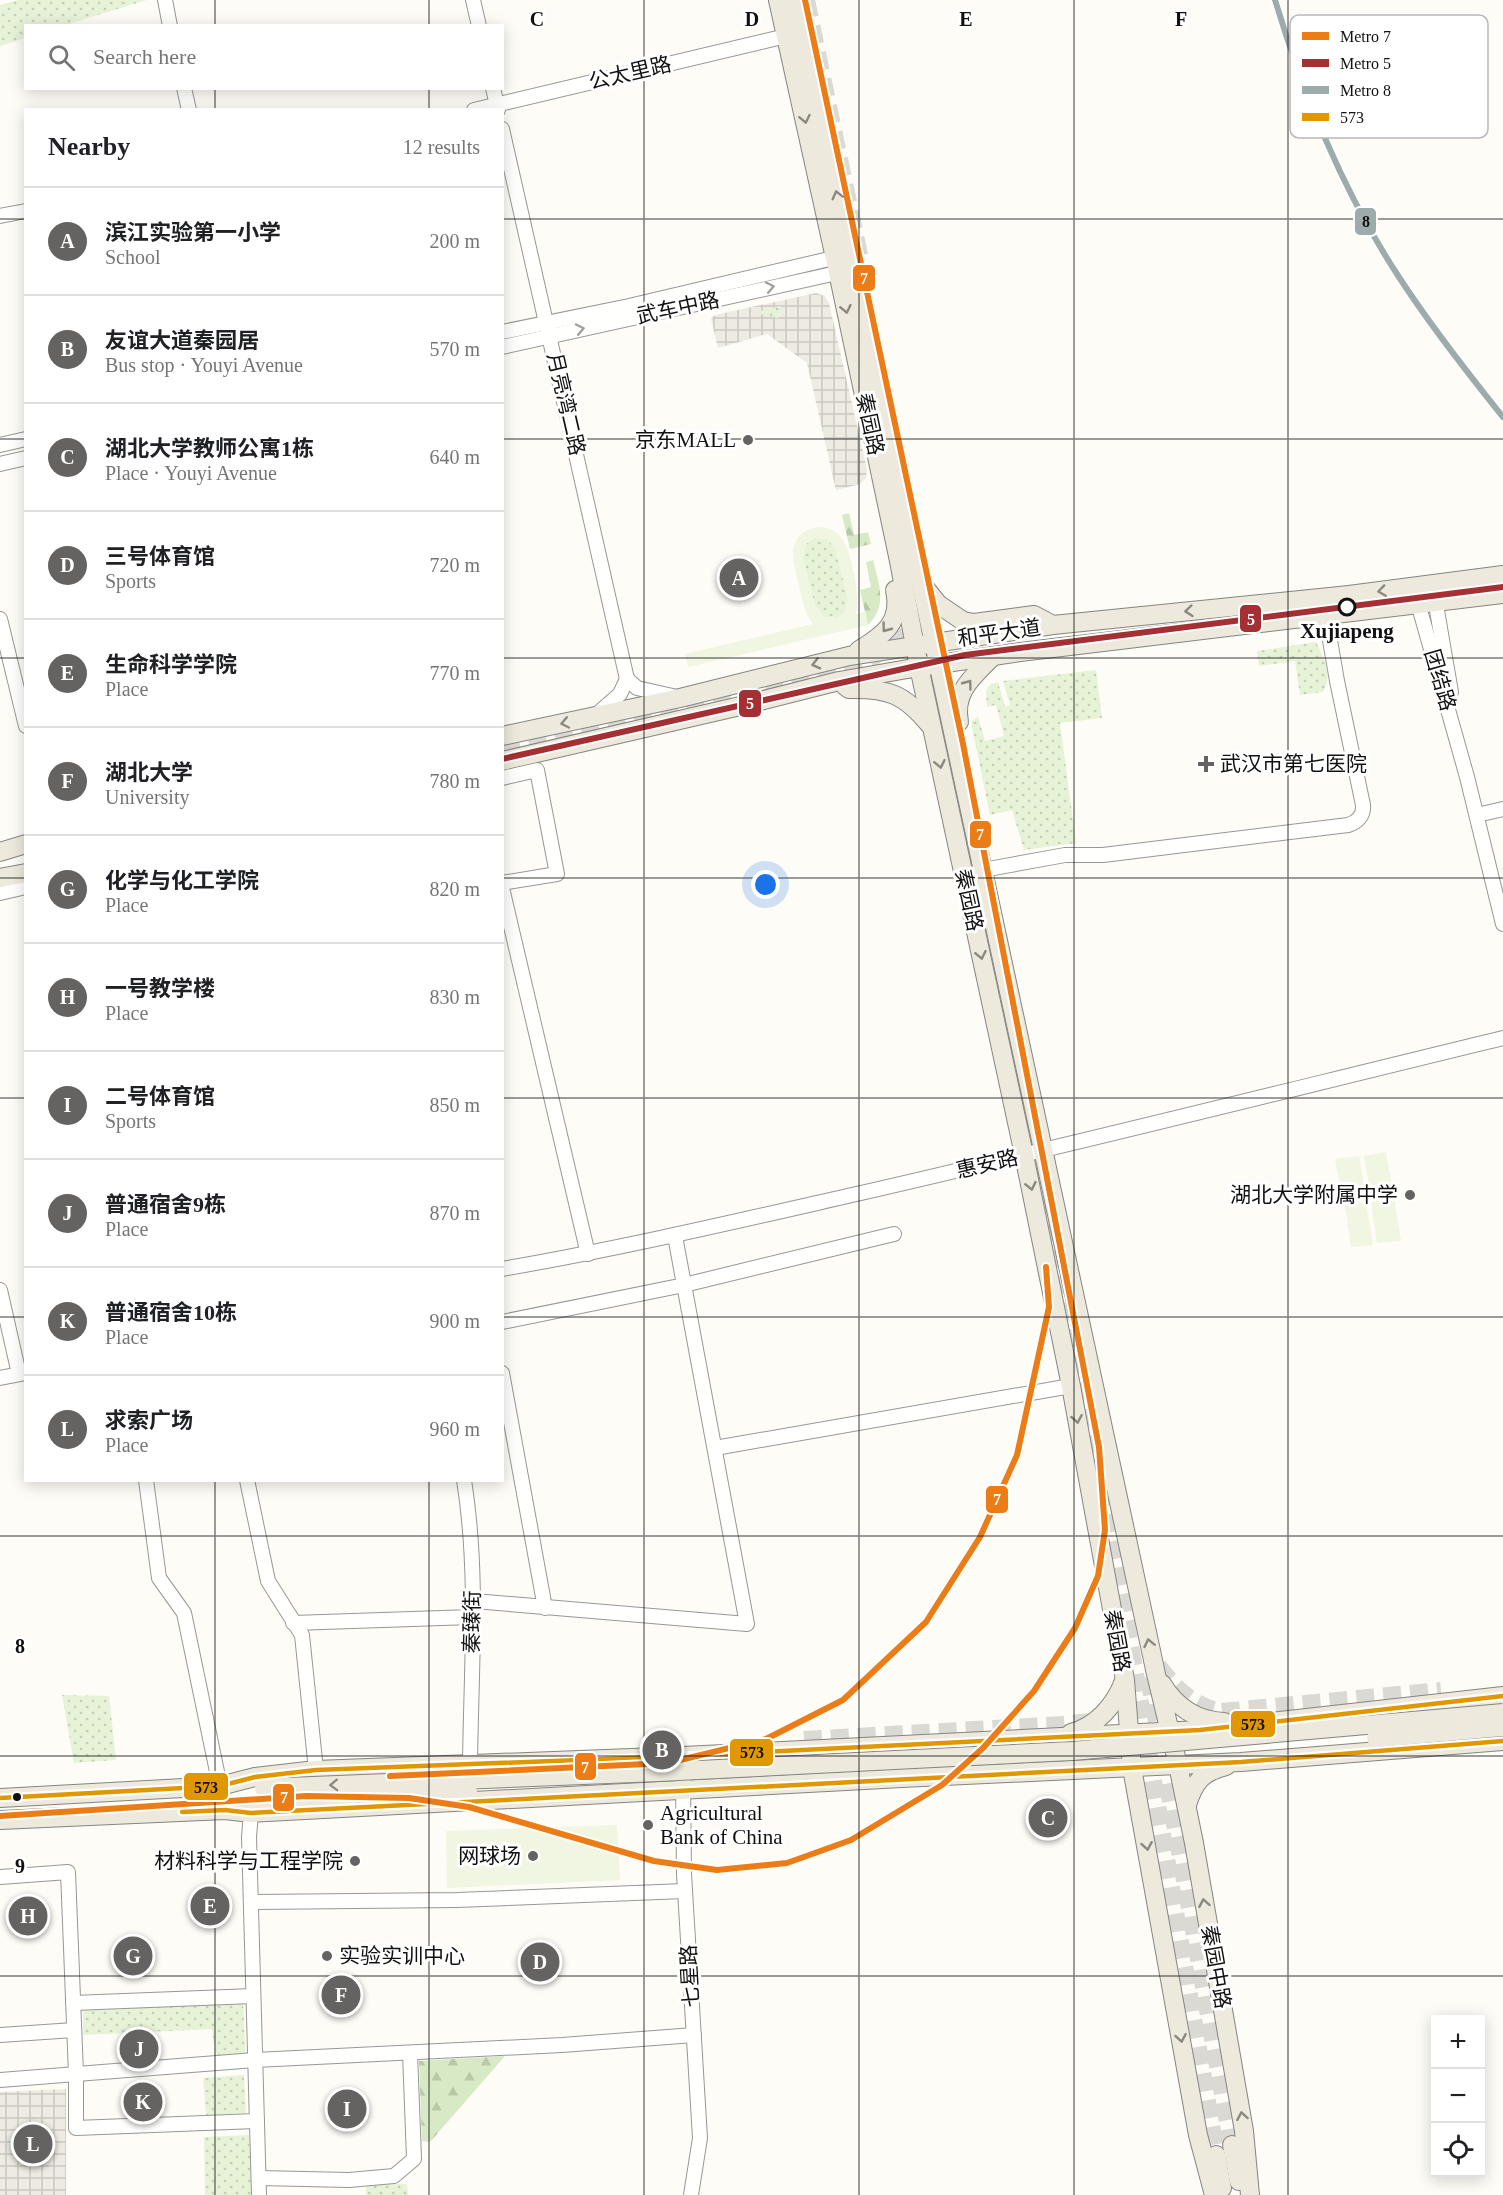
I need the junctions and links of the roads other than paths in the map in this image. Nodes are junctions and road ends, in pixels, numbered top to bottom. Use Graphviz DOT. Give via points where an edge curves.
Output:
graph roads {
  1 [pos="165,0"];
  2 [pos="473,0"];
  3 [pos="778,0"];
  4 [pos="793,0"];
  5 [pos="170,24"];
  6 [pos="479,24"];
  7 [pos="786,36"];
  8 [pos="184,90"];
  9 [pos="493,90"];
  10 [pos="497,107"];
  11 [pos="189,108"];
  12 [pos="504,138"];
  13 [pos="24,211"];
  14 [pos="0,216"];
  15 [pos="844,263"];
  16 [pos="549,329"];
  17 [pos="504,332"];
  18 [pos="504,346"];
  19 [pos="24,440"];
  20 [pos="0,445"];
  21 [pos="24,458"];
  22 [pos="0,464"];
  23 [pos="889,514"];
  24 [pos="1503,575"];
  25 [pos="921,582"];
  26 [pos="1432,584"];
  27 [pos="1413,586"];
  28 [pos="1503,594"];
  29 [pos="1426,604"];
  30 [pos="1326,617"];
  31 [pos="0,619"];
  32 [pos="1053,625"];
  33 [pos="934,642"];
  34 [pos="915,645"];
  35 [pos="849,656"];
  36 [pos="993,656"];
  37 [pos="938,664"];
  38 [pos="919,667"];
  39 [pos="627,679"];
  40 [pos="839,681"];
  41 [pos="680,698"];
  42 [pos="596,716"];
  43 [pos="24,718"];
  44 [pos="932,728"];
  45 [pos="504,736"];
  46 [pos="959,758"];
  47 [pos="504,761"];
  48 [pos="504,778"];
  49 [pos="1503,808"];
  50 [pos="1477,815"];
  51 [pos="983,870"];
  52 [pos="0,878"];
  53 [pos="504,883"];
  54 [pos="24,886"];
  55 [pos="24,886"];
  56 [pos="0,893"];
  57 [pos="504,897"];
  58 [pos="1503,924"];
  59 [pos="1503,1038"];
  60 [pos="1044,1150"];
  61 [pos="1024,1155"];
  62 [pos="894,1234"];
  63 [pos="675,1236"];
  64 [pos="588,1254"];
  65 [pos="504,1269"];
  66 [pos="684,1285"];
  67 [pos="0,1290"];
  68 [pos="504,1322"];
  69 [pos="22,1374"];
  70 [pos="0,1378"];
  71 [pos="504,1384"];
  72 [pos="1071,1386"];
  73 [pos="715,1448"];
  74 [pos="146,1482"];
  75 [pos="248,1482"];
  76 [pos="464,1482"];
  77 [pos="474,1602"];
  78 [pos="545,1608"];
  79 [pos="472,1617"];
  80 [pos="293,1623"];
  81 [pos="1156,1674"];
  82 [pos="1125,1680"];
  83 [pos="1503,1687"];
  84 [pos="1442,1691"];
  85 [pos="1503,1696"];
  86 [pos="1503,1713"];
  87 [pos="1298,1720"];
  88 [pos="1503,1727"];
  89 [pos="1128,1734"];
  90 [pos="1171,1736"];
  91 [pos="1051,1737"];
  92 [pos="804,1740"];
  93 [pos="1503,1741"];
  94 [pos="755,1751"];
  95 [pos="683,1756"];
  96 [pos="1240,1762"];
  97 [pos="470,1764"];
  98 [pos="1178,1765"];
  99 [pos="1132,1768"];
  100 [pos="316,1770"];
  101 [pos="1077,1770"];
  102 [pos="220,1786"];
  103 [pos="683,1791"];
  104 [pos="265,1795"];
  105 [pos="0,1798"];
  106 [pos="1140,1803"];
  107 [pos="1187,1807"];
  108 [pos="225,1810"];
  109 [pos="251,1813"];
  110 [pos="0,1820"];
  111 [pos="0,1877"];
  112 [pos="685,1891"];
  113 [pos="251,1902"];
  114 [pos="254,1996"];
  115 [pos="74,2003"];
  116 [pos="74,2030"];
  117 [pos="0,2035"];
  118 [pos="694,2035"];
  119 [pos="410,2053"];
  120 [pos="255,2060"];
  121 [pos="76,2074"];
  122 [pos="0,2080"];
  123 [pos="257,2121"];
  124 [pos="1232,2145"];
  125 [pos="1216,2155"];
  126 [pos="259,2178"];
  127 [pos="349,2180"];
  128 [pos="259,2195"];
  129 [pos="349,2195"];
  130 [pos="690,2195"];
  131 [pos="1214,2195"];
  132 [pos="1223,2195"];
  133 [pos="1241,2195"];
  134 [pos="1250,2195"];
  1 -- 5 [label="street"];
  2 -- 6 [label="street"];
  3 -- 7 [label="main road, 秦园路"];
  15 -- 4 [label="main road, 秦园路, one-way"];
  7 -- 10 [label="street, 公太里路"];
  7 -- 15 [label="main road, 秦园路, one-way"];
  8 -- 11 [label="street"];
  9 -- 10 [label="street"];
  12 -- 16 [label="street, 月亮湾二路"];
  13 -- 14 [label="street"];
  15 -- 16 [label="street, 武车中路" via="628,306"];
  15 -- 23 [label="main road, 秦园路, one-way"];
  15 -- 25 [label="main road, 秦园路"];
  16 -- 17 [label="street, 武车中路"];
  16 -- 18 [label="street, 武车中路"];
  16 -- 39 [label="street, 月亮湾二路"];
  19 -- 20 [label="street"];
  21 -- 22 [label="street"];
  23 -- 34 [label="main road, 秦园路"];
  23 -- 35 [label="main road, one-way" via="881,527 897,599 896,611 878,638"];
  24 -- 26 [label="main road, 和平大道"];
  25 -- 32 [label="main road" via="938,604 963,621 1034,615"];
  25 -- 33 [label="main road, 秦园路"];
  26 -- 27 [label="main road, 和平大道"];
  26 -- 29 [label="street, 团结路"];
  27 -- 29 [label="street, 团结路"];
  27 -- 32 [label="main road, 和平大道, one-way"];
  28 -- 29 [label="main road, 和平大道"];
  29 -- 30 [label="main road, 和平大道"];
  29 -- 50 [label="street, 团结路"];
  30 -- 36 [label="main road, 和平大道"];
  30 -- 51 [label="street" via="1363,805 1357,821 1114,854 1065,855"];
  31 -- 43 [label="street"];
  32 -- 33 [label="main road, 和平大道"];
  33 -- 34 [label="main road, 和平大道"];
  33 -- 37 [label="main road, 秦园路"];
  34 -- 35 [label="main road, 和平大道"];
  34 -- 38 [label="main road, 秦园路"];
  35 -- 41 [label="main road, 和平大道, one-way"];
  36 -- 37 [label="main road, 和平大道"];
  46 -- 36 [label="main road, one-way" via="964,749 958,700"];
  37 -- 38 [label="main road, 和平大道"];
  37 -- 46 [label="main road, 秦园路"];
  38 -- 40 [label="main road, 和平大道"];
  38 -- 44 [label="main road, 秦园路"];
  39 -- 41 [label="street" via="637,688"];
  39 -- 42 [label="street" via="620,694"];
  40 -- 44 [label="main road" via="849,689 870,688 895,694 912,704"];
  40 -- 47 [label="main road, 和平大道"];
  41 -- 42 [label="main road, 和平大道"];
  42 -- 45 [label="main road, 和平大道, one-way"];
  44 -- 61 [label="main road, 秦园路, one-way"];
  46 -- 51 [label="main road, 秦园路"];
  48 -- 53 [label="street" via="537,770 557,874"];
  49 -- 50 [label="street"];
  50 -- 58 [label="street, 团结路"];
  51 -- 60 [label="main road, 秦园路"];
  52 -- 54 [label="main road"];
  55 -- 56 [label="street"];
  57 -- 64 [label="street"];
  59 -- 60 [label="street, 惠安路"];
  60 -- 61 [label="street, 惠安路"];
  81 -- 60 [label="main road, 秦园路, one-way"];
  61 -- 63 [label="street, 惠安路"];
  61 -- 72 [label="main road, 秦园路, one-way"];
  62 -- 66 [label="street"];
  63 -- 64 [label="street, 惠安路"];
  63 -- 66 [label="street"];
  64 -- 65 [label="street, 惠安路"];
  66 -- 68 [label="street"];
  66 -- 73 [label="street"];
  67 -- 69 [label="street"];
  69 -- 70 [label="street"];
  71 -- 78 [label="street"];
  72 -- 73 [label="street"];
  72 -- 82 [label="main road, 秦园路, one-way"];
  73 -- 78 [label="street" via="747,1624"];
  74 -- 102 [label="street" via="159,1578 184,1613"];
  75 -- 80 [label="street" via="268,1581"];
  76 -- 77 [label="street, 秦臻街"];
  77 -- 78 [label="street"];
  77 -- 79 [label="street, 秦臻街"];
  79 -- 80 [label="street"];
  79 -- 97 [label="street, 秦臻街"];
  80 -- 100 [label="street" via="302,1635"];
  81 -- 87 [label="main road" via="1174,1700 1194,1716 1214,1722"];
  81 -- 90 [label="main road, 秦园路"];
  82 -- 89 [label="main road, 秦园路"];
  82 -- 91 [label="main road" via="1096,1721 1075,1733"];
  83 -- 84 [label="main road"];
  85 -- 87 [label="main road"];
  86 -- 104 [label="main road, one-way, bridge" via="1072,1751"];
  87 -- 90 [label="main road"];
  88 -- 104 [label="main road, bridge" via="1120,1759"];
  89 -- 90 [label="main road"];
  89 -- 91 [label="main road"];
  89 -- 99 [label="main road, 秦园路"];
  90 -- 98 [label="main road, 秦园中路"];
  91 -- 94 [label="main road"];
  92 -- 94 [label="main road"];
  93 -- 96 [label="main road"];
  94 -- 95 [label="main road"];
  95 -- 97 [label="main road"];
  95 -- 103 [label="street, 七星路"];
  96 -- 98 [label="main road"];
  96 -- 107 [label="main road" via="1212,1769 1197,1781"];
  97 -- 100 [label="main road"];
  98 -- 99 [label="main road"];
  98 -- 107 [label="main road, 秦园中路"];
  99 -- 101 [label="main road"];
  99 -- 106 [label="main road"];
  100 -- 102 [label="main road" via="255,1777"];
  101 -- 103 [label="main road"];
  101 -- 106 [label="main road" via="1114,1775 1131,1787"];
  102 -- 104 [label="main road"];
  102 -- 105 [label="main road"];
  103 -- 109 [label="main road"];
  103 -- 112 [label="street, 七星路"];
  104 -- 108 [label="main road"];
  106 -- 131 [label="main road, one-way" via="1198,2134"];
  134 -- 107 [label="main road, 秦园中路, one-way" via="1245,2131"];
  108 -- 109 [label="main road"];
  108 -- 110 [label="main road"];
  109 -- 113 [label="street"];
  111 -- 115 [label="street" via="68,1872"];
  112 -- 113 [label="street" via="456,1900"];
  112 -- 118 [label="street, 七星路"];
  113 -- 114 [label="street"];
  114 -- 115 [label="street"];
  114 -- 120 [label="street"];
  115 -- 116 [label="street"];
  116 -- 117 [label="street"];
  116 -- 121 [label="street"];
  118 -- 119 [label="street"];
  118 -- 130 [label="street, 七星路" via="700,2138"];
  119 -- 120 [label="street"];
  119 -- 127 [label="street" via="414,2159 394,2176"];
  120 -- 121 [label="street"];
  120 -- 123 [label="street"];
  121 -- 122 [label="street"];
  121 -- 123 [label="street" via="76,2128"];
  123 -- 126 [label="street"];
  124 -- 133 [label="main road"];
  125 -- 132 [label="main road"];
  126 -- 127 [label="street"];
  126 -- 128 [label="street"];
  127 -- 129 [label="street"];
}
